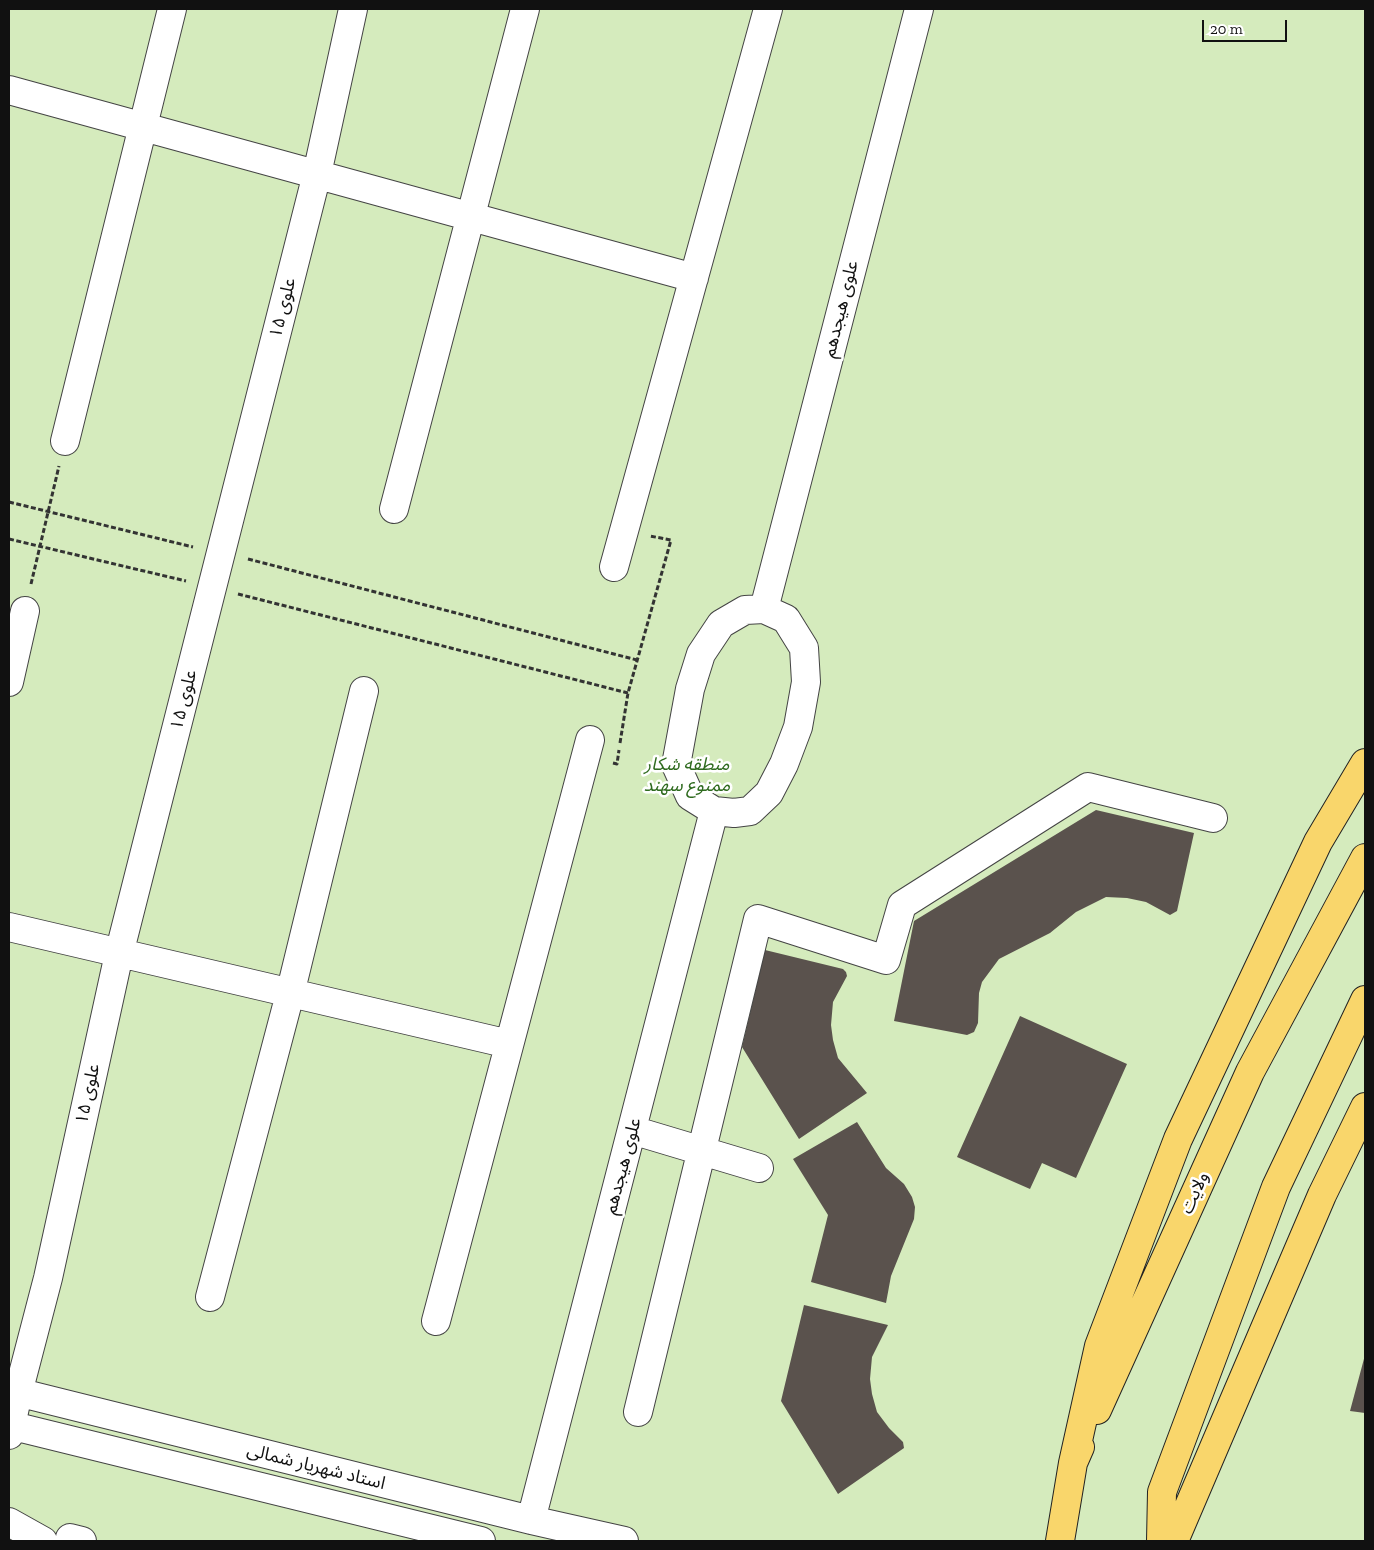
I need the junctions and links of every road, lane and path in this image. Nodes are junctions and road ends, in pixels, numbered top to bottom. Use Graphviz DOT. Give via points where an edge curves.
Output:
graph roads {
  1 [pos="172,9"];
  2 [pos="353,9"];
  3 [pos="525,9"];
  4 [pos="768,9"];
  5 [pos="919,9"];
  6 [pos="9,90"];
  7 [pos="144,126"];
  8 [pos="317,174"];
  9 [pos="470,216"];
  10 [pos="694,278"];
  11 [pos="65,441"];
  12 [pos="9,502"];
  13 [pos="394,509"];
  14 [pos="48,512"];
  15 [pos="624,532"];
  16 [pos="9,539"];
  17 [pos="40,546"];
  18 [pos="221,554"];
  19 [pos="614,567"];
  20 [pos="212,588"];
  21 [pos="764,609"];
  22 [pos="25,612"];
  23 [pos="637,660"];
  24 [pos="9,682"];
  25 [pos="364,691"];
  26 [pos="628,693"];
  27 [pos="587,749"];
  28 [pos="1365,763"];
  29 [pos="714,811"];
  30 [pos="1213,818"];
  31 [pos="1365,858"];
  32 [pos="9,927"];
  33 [pos="119,954"];
  34 [pos="290,994"];
  35 [pos="1365,1000"];
  36 [pos="509,1044"];
  37 [pos="1365,1108"];
  38 [pos="632,1130"];
  39 [pos="702,1150"];
  40 [pos="760,1168"];
  41 [pos="210,1297"];
  42 [pos="436,1321"];
  43 [pos="13,1391"];
  44 [pos="638,1412"];
  45 [pos="10,1428"];
  46 [pos="1073,1463"];
  47 [pos="531,1520"];
  48 [pos="9,1522"];
  49 [pos="43,1541"];
  50 [pos="481,1541"];
  51 [pos="624,1541"];
  52 [pos="1060,1541"];
  53 [pos="1161,1541"];
  54 [pos="1174,1541"];
  1 -- 7 [label="street"];
  2 -- 8 [label="street, علوی ۱۵"];
  3 -- 9 [label="street"];
  4 -- 10 [label="street"];
  5 -- 21 [label="street, علوی هیجدهم"];
  6 -- 7 [label="street"];
  7 -- 8 [label="street"];
  7 -- 11 [label="street"];
  8 -- 9 [label="street"];
  8 -- 18 [label="street, علوی ۱۵"];
  9 -- 10 [label="street"];
  9 -- 13 [label="street"];
  10 -- 15 [label="street"];
  11 -- 14 [label="path"];
  12 -- 14 [label="path"];
  14 -- 17 [label="path"];
  14 -- 18 [label="path"];
  15 -- 19 [label="street"];
  15 -- 23 [label="path" via="671,540"];
  16 -- 17 [label="path"];
  17 -- 20 [label="path"];
  17 -- 22 [label="path"];
  18 -- 20 [label="street, علوی ۱۵"];
  18 -- 23 [label="path"];
  20 -- 26 [label="path"];
  20 -- 33 [label="street, علوی ۱۵"];
  21 -- 29 [label="street" via="745,610 721,624 701,654 690,689 676,765 690,796"];
  21 -- 29 [label="street" via="786,618 804,648 806,682 798,727 769,793 750,811"];
  22 -- 24 [label="street"];
  23 -- 26 [label="path"];
  25 -- 34 [label="street"];
  26 -- 27 [label="path" via="617,764"];
  27 -- 36 [label="street"];
  28 -- 46 [label="main road" via="1318,842 1178,1139 1100,1346"];
  29 -- 38 [label="street, علوی هیجدهم"];
  30 -- 39 [label="street" via="1088,787 902,905 886,960 758,919"];
  31 -- 46 [label="main road, ولایت" via="1250,1072"];
  32 -- 33 [label="street"];
  33 -- 34 [label="street"];
  33 -- 43 [label="street, علوی ۱۵" via="48,1278"];
  34 -- 36 [label="street"];
  34 -- 41 [label="street"];
  35 -- 53 [label="main road" via="1273,1196 1162,1492"];
  36 -- 42 [label="street"];
  37 -- 54 [label="main road" via="1322,1195"];
  38 -- 39 [label="street"];
  38 -- 47 [label="street, علوی هیجدهم"];
  39 -- 40 [label="street"];
  39 -- 44 [label="street"];
  43 -- 45 [label="street, علوی ۱۵"];
  43 -- 47 [label="street, استاد شهریار شمالی"];
  45 -- 50 [label="street, استاد شهریار شمالی"];
  46 -- 52 [label="main road, ولایت"];
  47 -- 51 [label="street, استاد شهریار شمالی"];
  48 -- 49 [label="street"];
}
